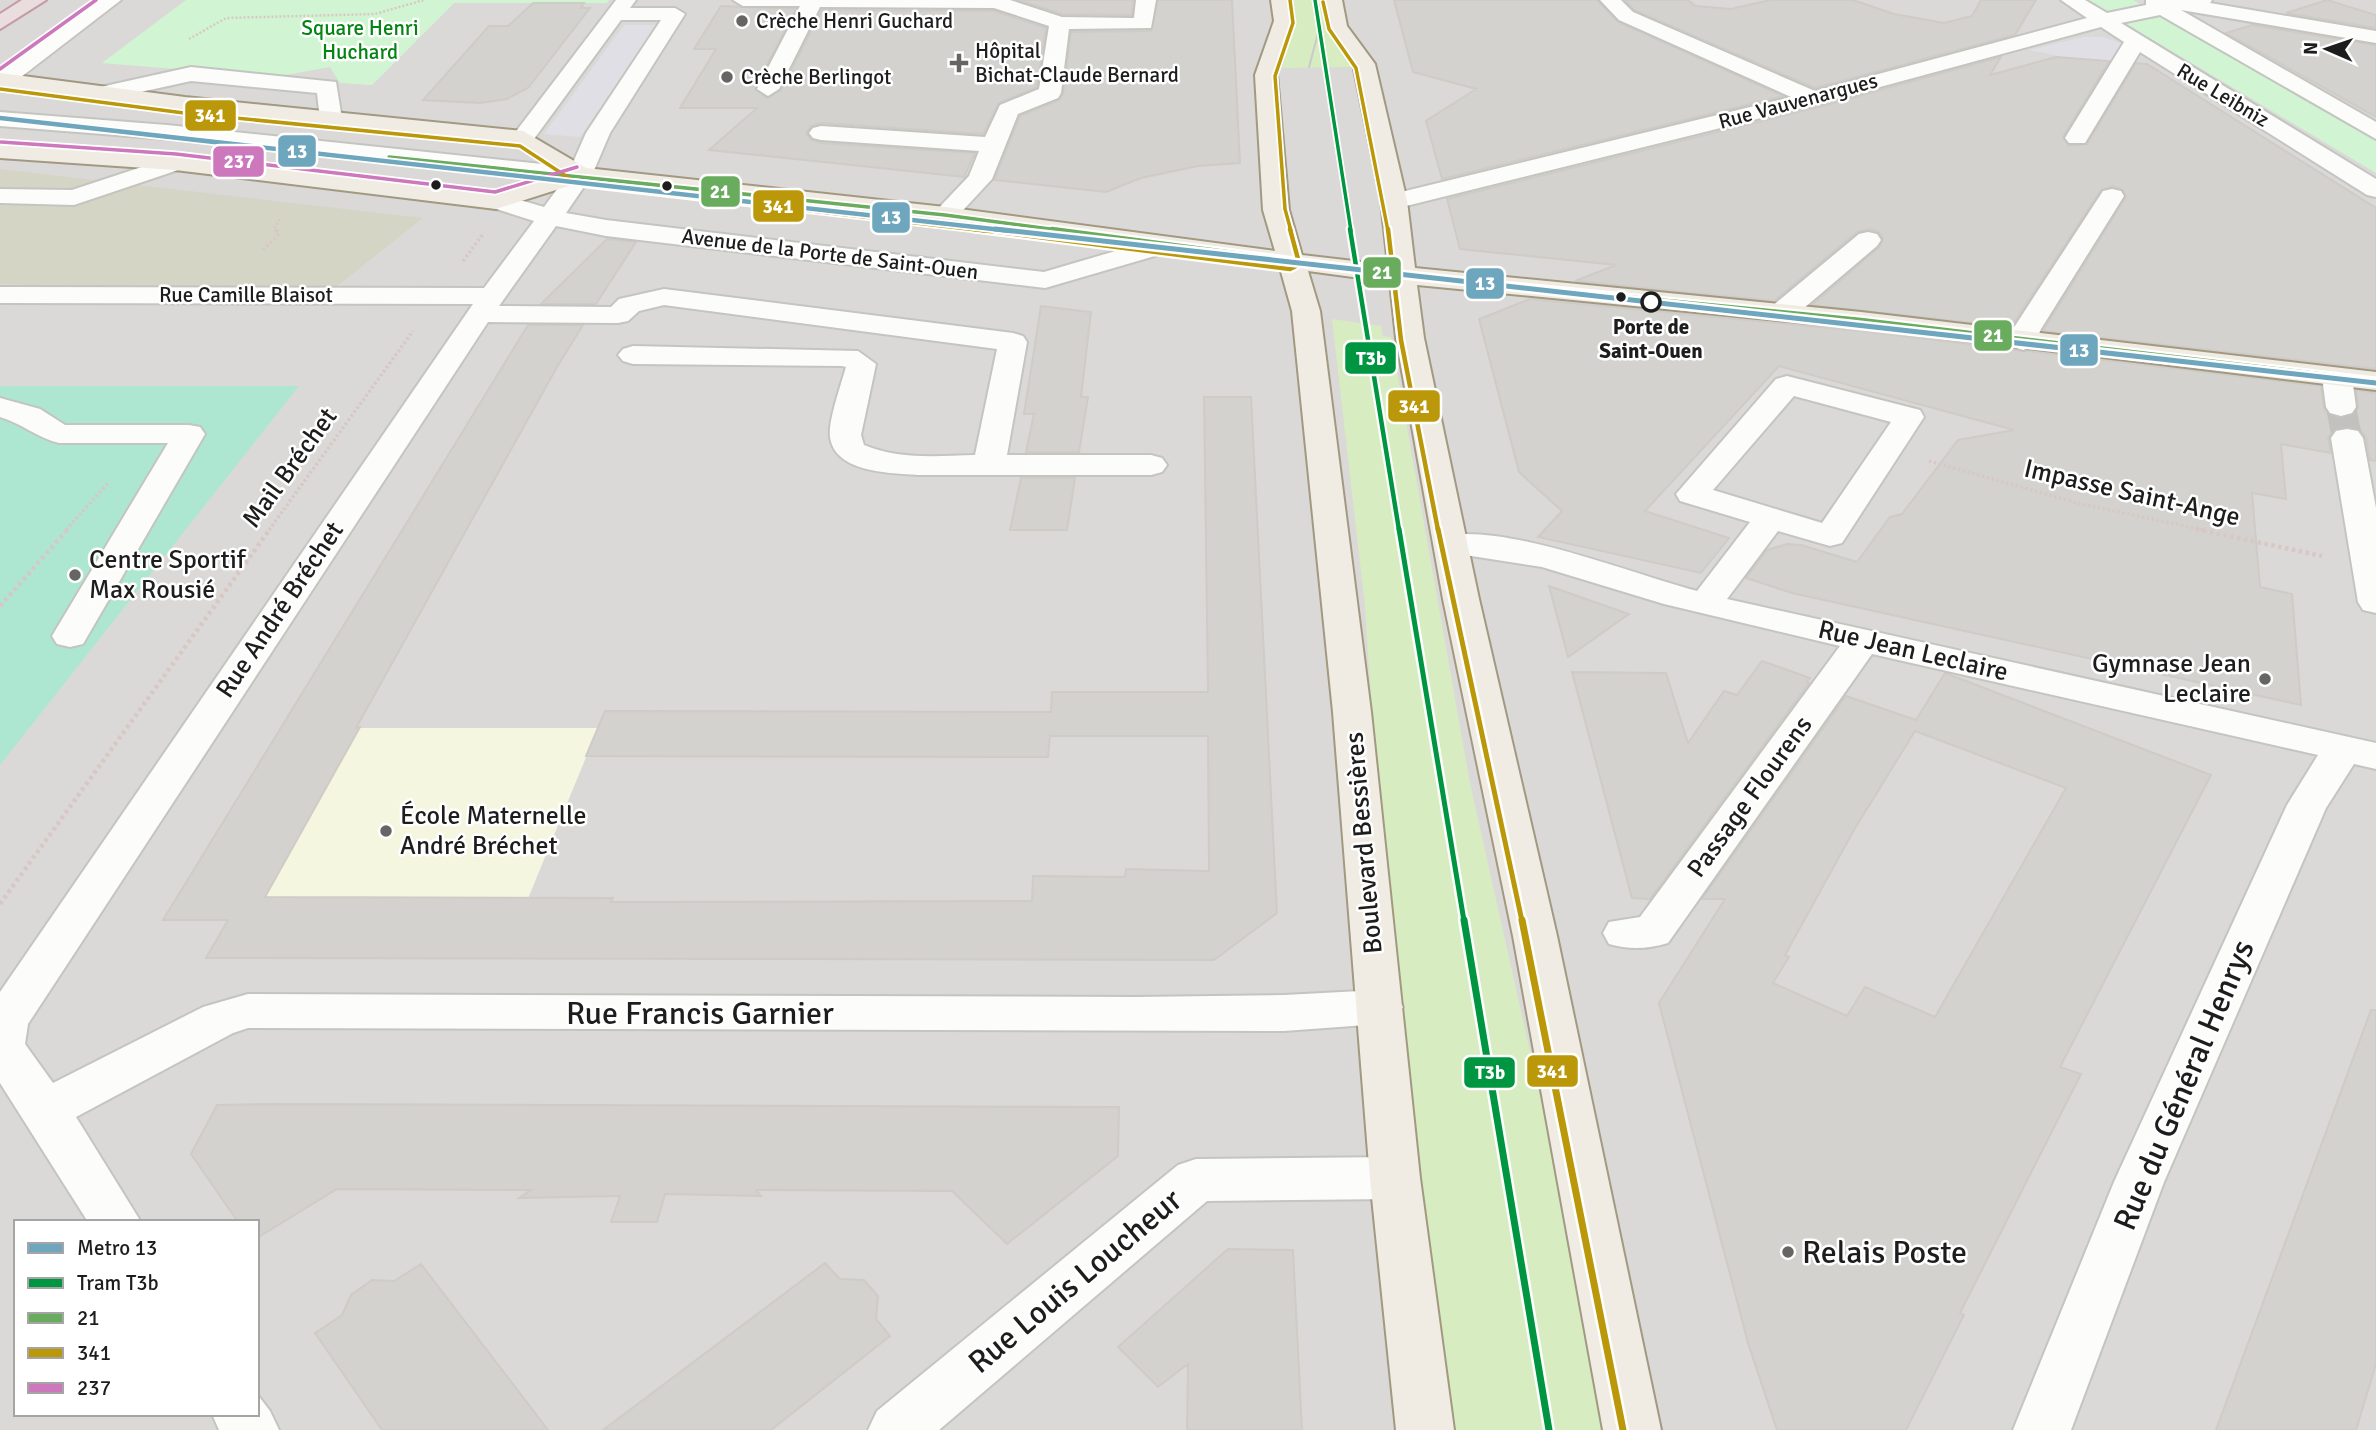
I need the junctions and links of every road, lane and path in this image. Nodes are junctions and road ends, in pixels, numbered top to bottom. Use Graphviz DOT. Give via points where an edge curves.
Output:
graph roads {
  1 [pos="36,0"];
  2 [pos="111,0"];
  3 [pos="424,0"];
  4 [pos="743,0"];
  5 [pos="1146,0"];
  6 [pos="1281,0"];
  7 [pos="1332,0"];
  8 [pos="1610,0"];
  9 [pos="2071,0"];
  10 [pos="813,1"];
  11 [pos="997,1"];
  12 [pos="2194,2"];
  13 [pos="2155,3"];
  14 [pos="622,7"];
  15 [pos="682,7"];
  16 [pos="2104,20"];
  17 [pos="0,23"];
  18 [pos="1060,23"];
  19 [pos="2376,37"];
  20 [pos="2135,42"];
  21 [pos="183,43"];
  22 [pos="1,81"];
  23 [pos="768,89"];
  24 [pos="104,93"];
  25 [pos="1813,98"];
  26 [pos="0,119"];
  27 [pos="331,119"];
  28 [pos="2376,132"];
  29 [pos="821,133"];
  30 [pos="523,138"];
  31 [pos="2077,138"];
  32 [pos="994,145"];
  33 [pos="0,151"];
  34 [pos="175,163"];
  35 [pos="580,175"];
  36 [pos="2376,190"];
  37 [pos="0,196"];
  38 [pos="2112,197"];
  39 [pos="1394,201"];
  40 [pos="493,213"];
  41 [pos="945,215"];
  42 [pos="549,217"];
  43 [pos="280,219"];
  44 [pos="1868,240"];
  45 [pos="1163,244"];
  46 [pos="263,250"];
  47 [pos="1289,260"];
  48 [pos="1402,275"];
  49 [pos="0,295"];
  50 [pos="438,295"];
  51 [pos="486,305"];
  52 [pos="1782,313"];
  53 [pos="2023,341"];
  54 [pos="633,355"];
  55 [pos="2337,377"];
  56 [pos="2376,381"];
  57 [pos="0,407"];
  58 [pos="151,434"];
  59 [pos="1888,449"];
  60 [pos="989,464"];
  61 [pos="1152,465"];
  62 [pos="1771,518"];
  63 [pos="1451,544"];
  64 [pos="2370,566"];
  65 [pos="2376,602"];
  66 [pos="1705,604"];
  67 [pos="0,606"];
  68 [pos="70,636"];
  69 [pos="1863,640"];
  70 [pos="2359,752"];
  71 [pos="0,904"];
  72 [pos="1625,933"];
  73 [pos="1380,1007"];
  74 [pos="1,1051"];
  75 [pos="43,1111"];
  76 [pos="1395,1178"];
  77 [pos="114,1220"];
  78 [pos="897,1430"];
  79 [pos="1425,1430"];
  80 [pos="1632,1430"];
  81 [pos="2042,1430"];
  1 -- 17 [label="highway"];
  2 -- 22 [label="street"];
  3 -- 21 [label="path" via="375,14 226,18"];
  4 -- 10 [label="street"];
  5 -- 18 [label="street" via="1144,24"];
  6 -- 47 [label="main road, Boulevard Bessières" via="1284,21 1266,75 1276,210"];
  7 -- 39 [label="main road" via="1337,26 1364,64"];
  8 -- 25 [label="street" via="1626,16"];
  9 -- 16 [label="street, Rue Leibniz"];
  10 -- 11 [label="street"];
  10 -- 23 [label="street"];
  11 -- 18 [label="street"];
  12 -- 13 [label="street, Rue Vauvenargues"];
  12 -- 19 [label="street, Rue Vauvenargues"];
  13 -- 16 [label="street, Rue Vauvenargues"];
  13 -- 28 [label="street"];
  14 -- 15 [label="street"];
  14 -- 30 [label="street"];
  15 -- 35 [label="street, Rue André Bréchet" via="598,133"];
  16 -- 20 [label="street, Rue Leibniz"];
  16 -- 25 [label="street, Rue Vauvenargues"];
  18 -- 32 [label="street" via="1051,93 1008,110"];
  20 -- 31 [label="street"];
  20 -- 36 [label="street, Rue Leibniz"];
  22 -- 24 [label="main road, Avenue de la Porte de Saint-Ouen"];
  24 -- 27 [label="main road, Avenue de la Porte de Saint-Ouen"];
  24 -- 27 [label="street" via="191,74 328,87"];
  25 -- 39 [label="street, Rue Vauvenargues"];
  26 -- 35 [label="street"];
  27 -- 30 [label="main road, Avenue de la Porte de Saint-Ouen"];
  29 -- 32 [label="street"];
  30 -- 35 [label="main road, Avenue de la Porte de Saint-Ouen"];
  32 -- 41 [label="street" via="980,179"];
  33 -- 34 [label="main road, Avenue de la Porte de Saint-Ouen"];
  34 -- 37 [label="street" via="74,198"];
  34 -- 40 [label="main road, Avenue de la Porte de Saint-Ouen"];
  35 -- 40 [label="main road, Avenue de la Porte de Saint-Ouen"];
  35 -- 41 [label="main road, Avenue de la Porte de Saint-Ouen"];
  35 -- 42 [label="street, Rue André Bréchet"];
  38 -- 53 [label="street"];
  39 -- 48 [label="main road"];
  40 -- 42 [label="street, Avenue de la Porte de Saint-Ouen"];
  40 -- 50 [label="path, Mail Bréchet"];
  41 -- 45 [label="main road, Avenue de la Porte de Saint-Ouen"];
  42 -- 45 [label="street, Avenue de la Porte de Saint-Ouen" via="606,228 1045,280"];
  42 -- 51 [label="street, Rue André Bréchet"];
  43 -- 46 [label="path" via="274,228 279,234"];
  44 -- 52 [label="street"];
  45 -- 47 [label="main road, Avenue de la Porte de Saint-Ouen"];
  47 -- 48 [label="main road, Avenue de la Porte de Saint-Ouen"];
  47 -- 73 [label="main road, Boulevard Bessières" via="1306,311"];
  48 -- 52 [label="main road, Avenue de la Porte de Saint-Ouen"];
  48 -- 63 [label="main road"];
  49 -- 50 [label="street, Rue Camille Blaisot"];
  50 -- 51 [label="street, Rue Camille Blaisot"];
  50 -- 71 [label="path, Mail Bréchet"];
  51 -- 60 [label="street, Rue Camille Blaisot" via="618,315 629,305 664,298 1013,342"];
  51 -- 74 [label="street, Rue André Bréchet" via="5,1021"];
  52 -- 53 [label="main road, Avenue de la Porte de Saint-Ouen"];
  53 -- 55 [label="main road, Avenue de la Porte de Saint-Ouen"];
  54 -- 60 [label="street" via="848,357 861,364 845,435 850,451 891,464"];
  55 -- 56 [label="main road, Avenue de la Porte de Saint-Ouen"];
  55 -- 64 [label="street"];
  57 -- 58 [label="street" via="59,433"];
  58 -- 67 [label="path"];
  58 -- 68 [label="street" via="189,434"];
  59 -- 62 [label="street" via="1830,536"];
  59 -- 62 [label="street" via="1909,417 1787,385 1692,494"];
  59 -- 64 [label="path, Impasse Saint-Ange" via="2081,504"];
  60 -- 61 [label="street"];
  62 -- 66 [label="street"];
  63 -- 66 [label="street, Rue Jean Leclaire" via="1485,544 1536,555"];
  63 -- 80 [label="main road" via="1535,936"];
  64 -- 65 [label="street"];
  66 -- 69 [label="street, Rue Jean Leclaire"];
  69 -- 70 [label="street, Rue Jean Leclaire"];
  69 -- 72 [label="street, Passage Flourens" via="1652,932"];
  70 -- 81 [label="street, Rue du Général Henrys" via="2307,805 2139,1182"];
  73 -- 75 [label="street, Rue Francis Garnier" via="1138,1015 247,1011 219,1018"];
  73 -- 76 [label="main road, Boulevard Bessières"];
  74 -- 75 [label="street"];
  75 -- 77 [label="street" via="82,1164"];
  76 -- 78 [label="street, Rue Louis Loucheur" via="1196,1180"];
  76 -- 79 [label="main road, Boulevard Bessières"];
}
